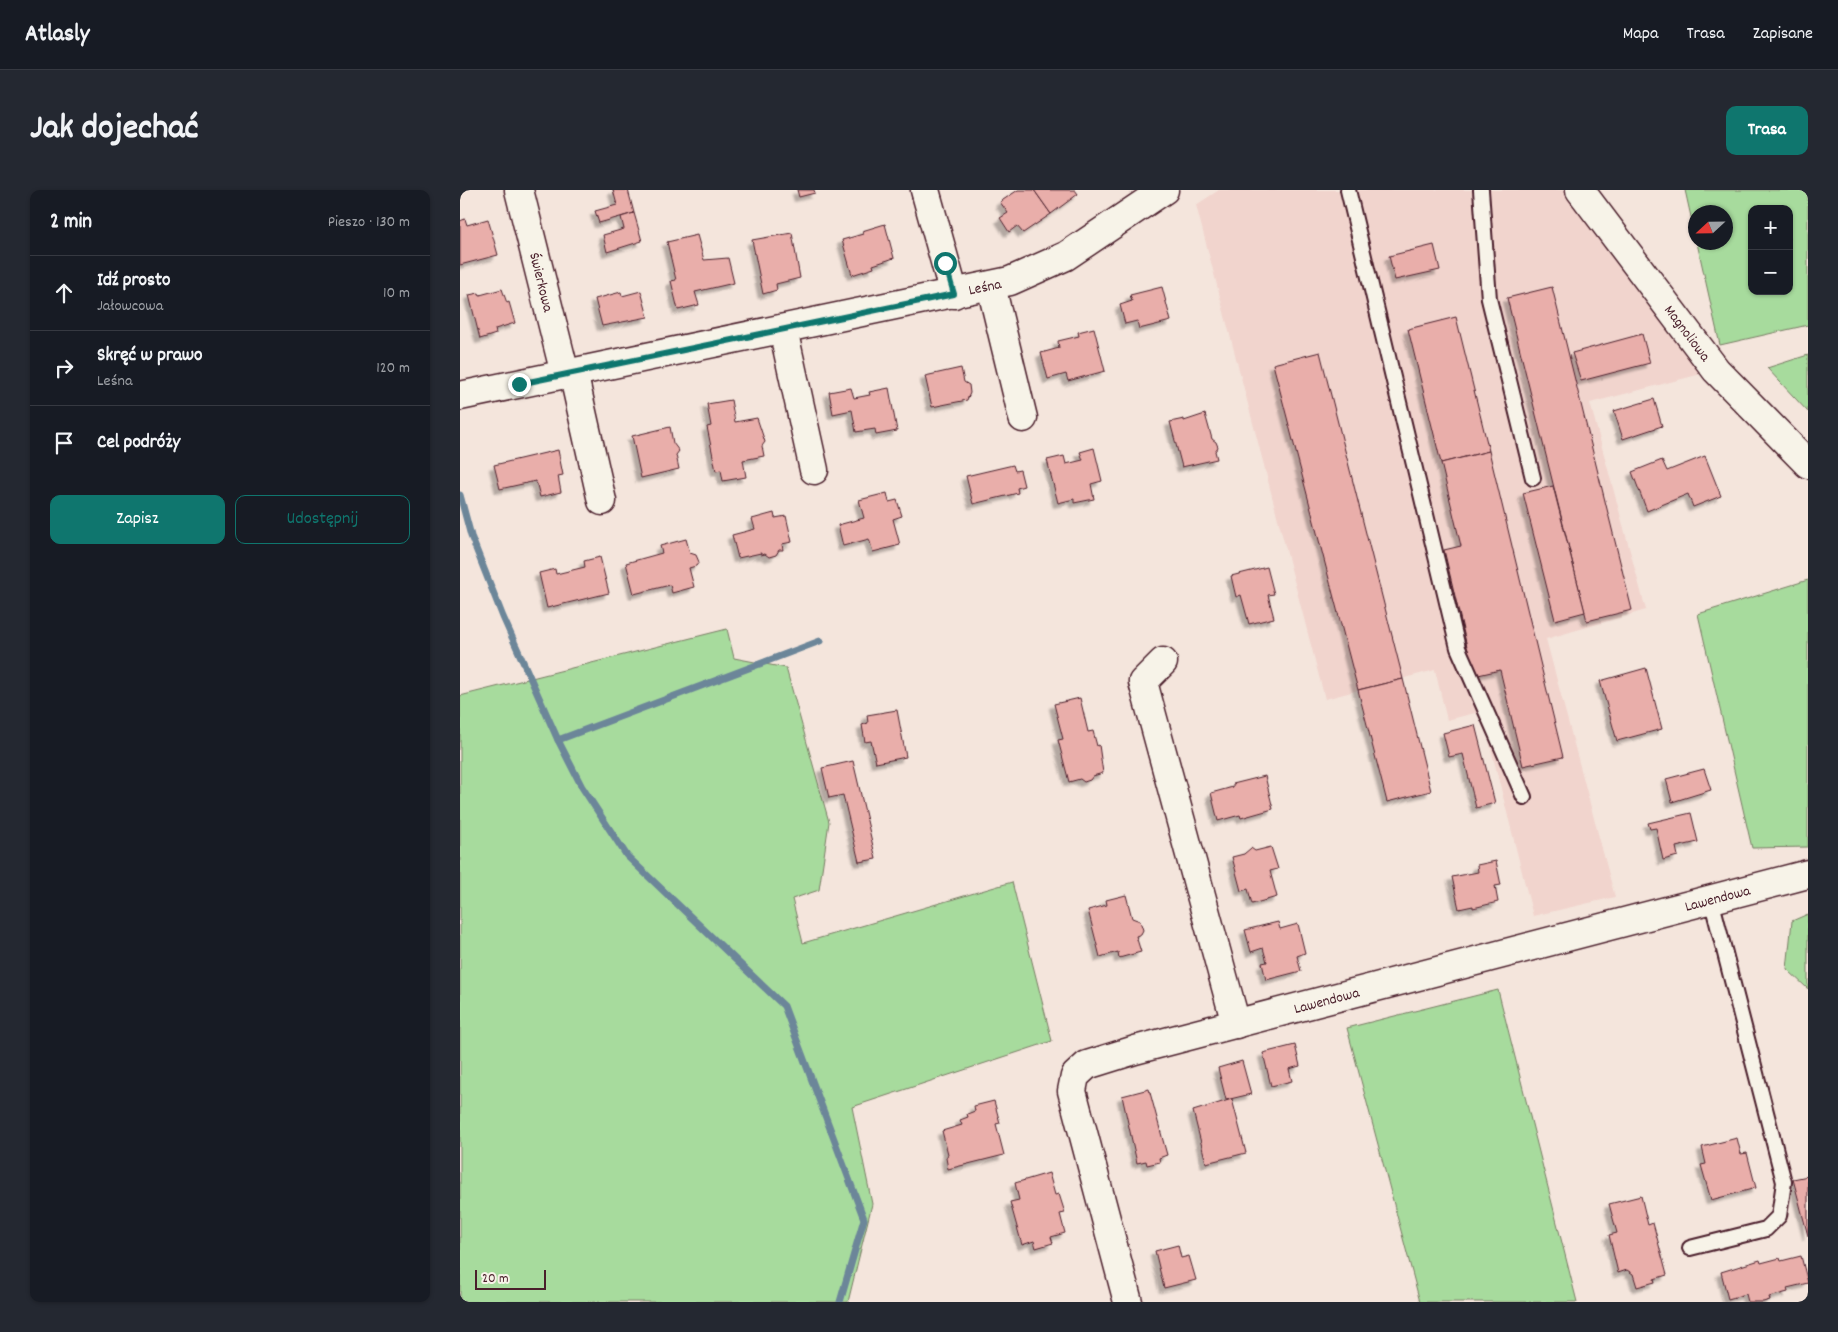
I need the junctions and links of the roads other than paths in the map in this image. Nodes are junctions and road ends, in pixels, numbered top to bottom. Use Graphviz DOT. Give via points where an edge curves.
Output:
graph roads {
  1 [pos="519,190"];
  2 [pos="925,190"];
  3 [pos="1164,190"];
  4 [pos="1348,190"];
  5 [pos="1481,190"];
  6 [pos="1580,190"];
  7 [pos="990,286"];
  8 [pos="954,294"];
  9 [pos="783,329"];
  10 [pos="569,373"];
  11 [pos="460,396"];
  12 [pos="1023,418"];
  13 [pos="1808,464"];
  14 [pos="814,470"];
  15 [pos="1534,478"];
  16 [pos="602,501"];
  17 [pos="1162,662"];
  18 [pos="1524,797"];
  19 [pos="1808,874"];
  20 [pos="1711,899"];
  21 [pos="1236,1024"];
  22 [pos="1690,1248"];
  23 [pos="1128,1302"];
  1 -- 10 [label="street, Świerkowa"];
  2 -- 8 [label="street"];
  3 -- 7 [label="street, Leśna" via="1066,256 1032,273"];
  4 -- 18 [label="lane" via="1458,648"];
  5 -- 15 [label="lane" via="1489,299"];
  6 -- 13 [label="street, Magnoliowa" via="1716,370"];
  7 -- 8 [label="street, Leśna"];
  7 -- 12 [label="street"];
  8 -- 9 [label="street, Leśna"];
  9 -- 10 [label="street, Leśna"];
  9 -- 14 [label="street"];
  10 -- 11 [label="street, Leśna"];
  10 -- 16 [label="street, Świerkowa"];
  17 -- 21 [label="street" via="1143,682"];
  19 -- 20 [label="street, Lawendowa"];
  20 -- 21 [label="street, Lawendowa"];
  20 -- 22 [label="lane" via="1784,1182 1779,1216 1766,1229"];
  21 -- 23 [label="street, Lawendowa" via="1087,1065 1075,1076 1072,1091"];
}
